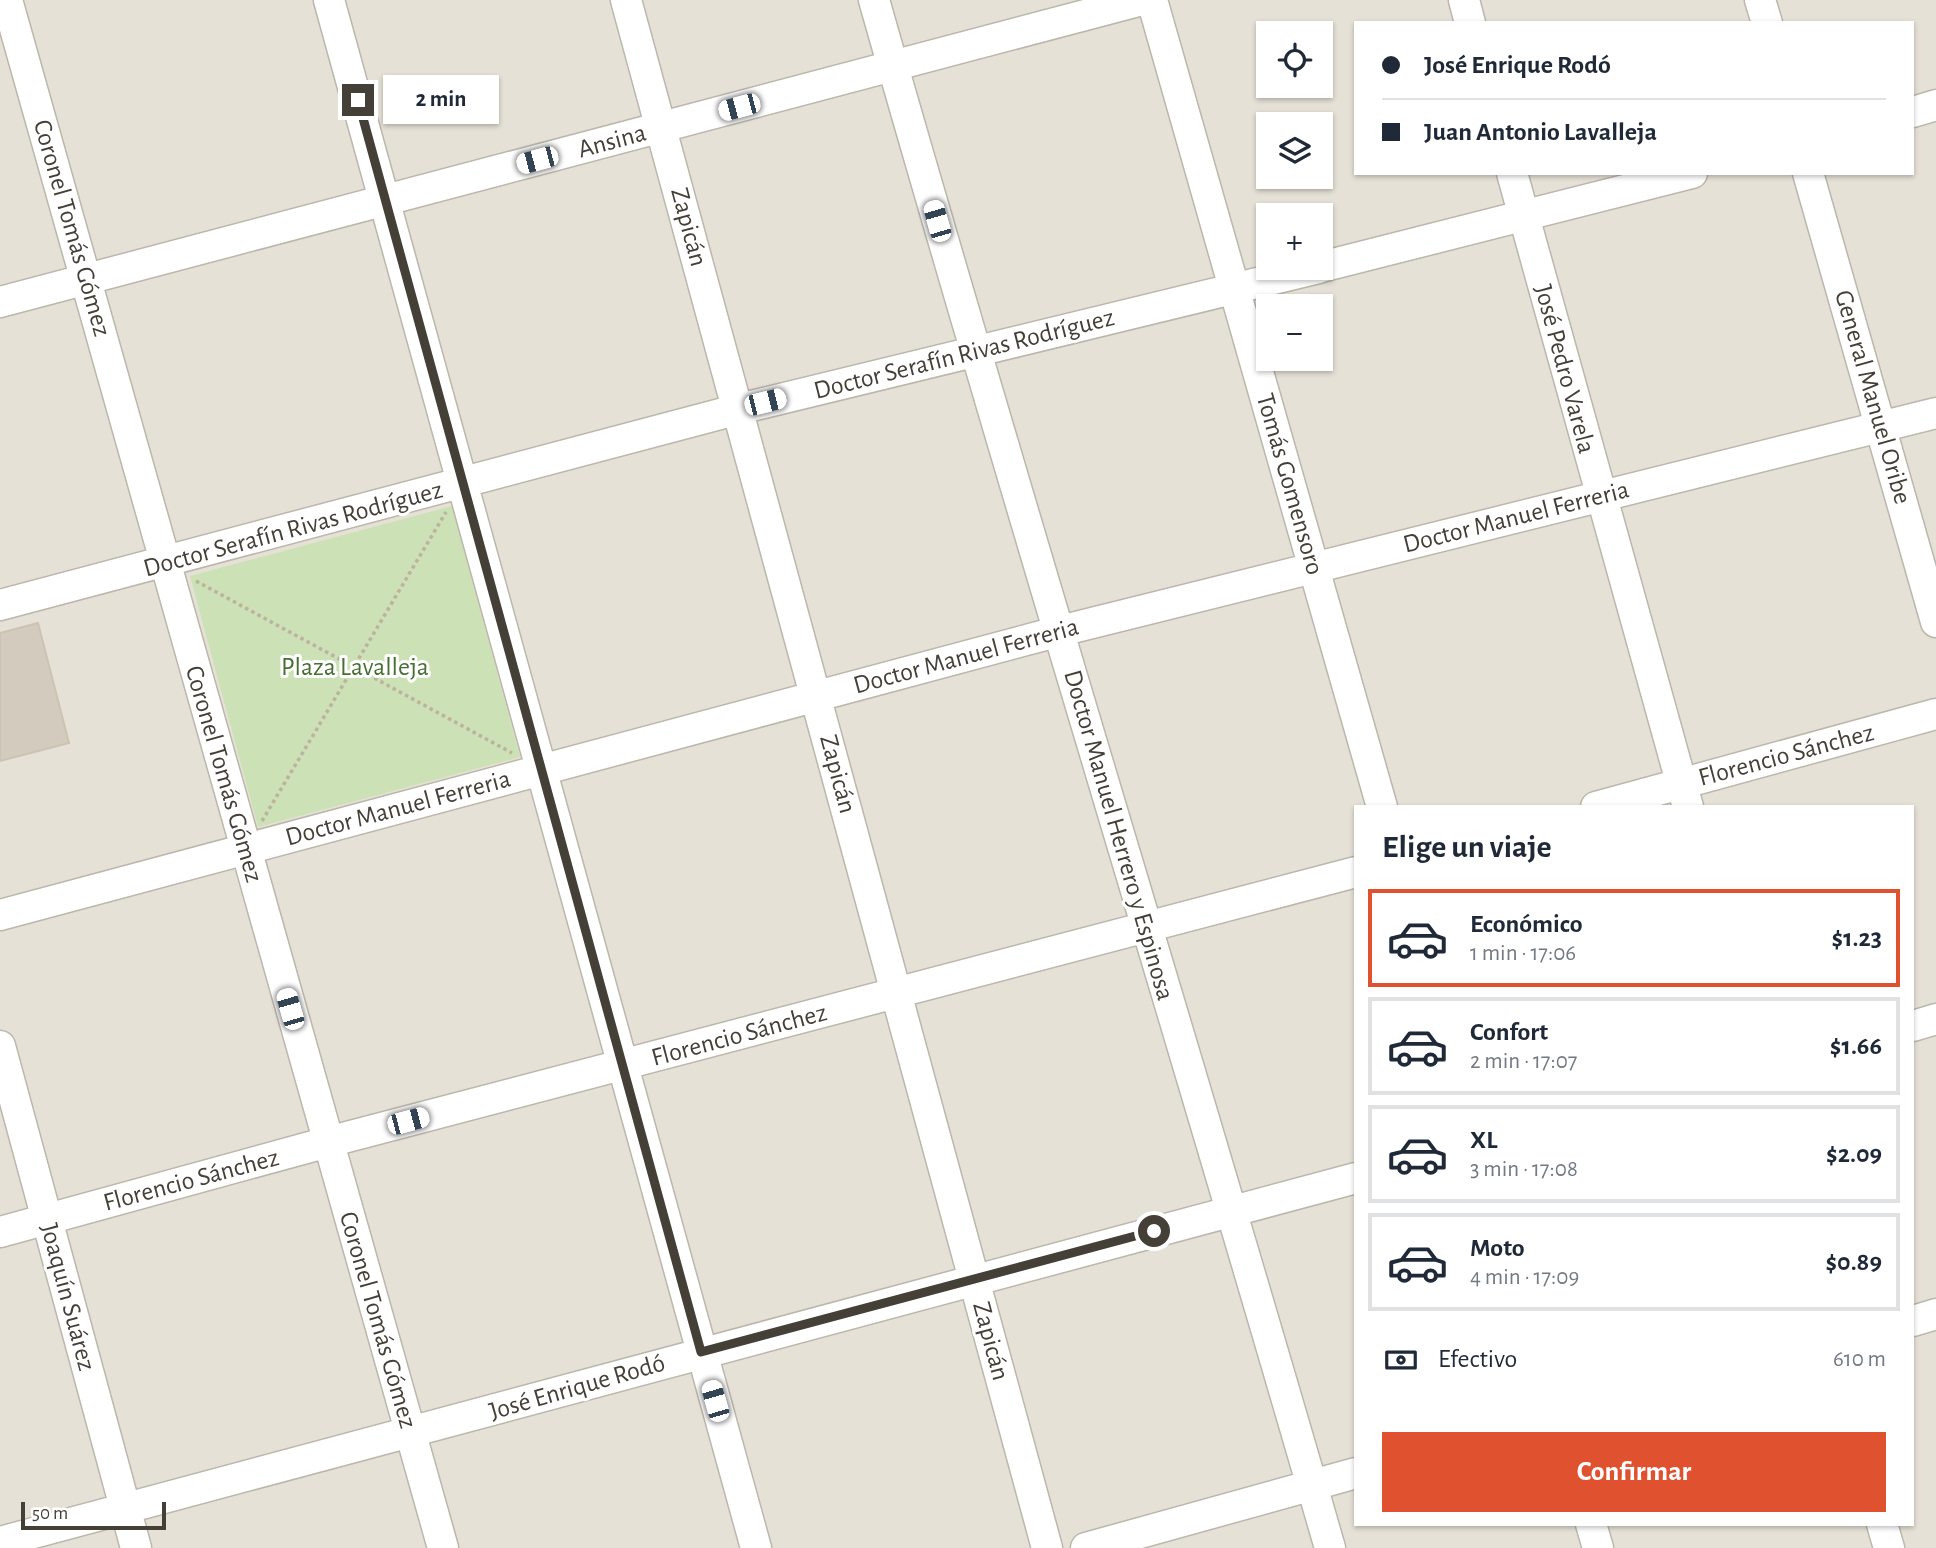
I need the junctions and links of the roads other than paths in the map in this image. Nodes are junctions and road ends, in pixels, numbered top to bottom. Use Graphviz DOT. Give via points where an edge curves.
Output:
graph roads {
  1 [pos="7,0"];
  2 [pos="329,0"];
  3 [pos="626,0"];
  4 [pos="874,0"];
  5 [pos="1142,0"];
  6 [pos="1152,0"];
  7 [pos="1464,0"];
  8 [pos="1760,0"];
  9 [pos="1469,21"];
  10 [pos="1766,21"];
  11 [pos="893,66"];
  12 [pos="1936,105"];
  13 [pos="1914,112"];
  14 [pos="662,128"];
  15 [pos="1512,175"];
  16 [pos="1684,175"];
  17 [pos="1809,175"];
  18 [pos="386,200"];
  19 [pos="1524,217"];
  20 [pos="1333,264"];
  21 [pos="88,278"];
  22 [pos="1270,280"];
  23 [pos="1235,289"];
  24 [pos="0,302"];
  25 [pos="973,350"];
  26 [pos="739,409"];
  27 [pos="1936,414"];
  28 [pos="1882,428"];
  29 [pos="463,483"];
  30 [pos="1600,496"];
  31 [pos="164,564"];
  32 [pos="1314,568"];
  33 [pos="0,605"];
  34 [pos="1936,622"];
  35 [pos="1060,631"];
  36 [pos="817,696"];
  37 [pos="1936,714"];
  38 [pos="541,769"];
  39 [pos="1685,795"];
  40 [pos="1381,805"];
  41 [pos="1611,805"];
  42 [pos="245,850"];
  43 [pos="1354,873"];
  44 [pos="0,915"];
  45 [pos="1146,926"];
  46 [pos="898,992"];
  47 [pos="1936,1019"];
  48 [pos="1914,1026"];
  49 [pos="0,1046"];
  50 [pos="623,1065"];
  51 [pos="328,1142"];
  52 [pos="1354,1179"];
  53 [pos="1231,1211"];
  54 [pos="47,1219"];
  55 [pos="0,1232"];
  56 [pos="974,1280"];
  57 [pos="1936,1314"];
  58 [pos="1914,1321"];
  59 [pos="701,1352"];
  60 [pos="410,1433"];
  61 [pos="1354,1474"];
  62 [pos="1312,1485"];
  63 [pos="126,1509"];
  64 [pos="1592,1526"];
  65 [pos="1883,1526"];
  66 [pos="0,1542"];
  67 [pos="136,1548"];
  68 [pos="443,1548"];
  69 [pos="756,1548"];
  70 [pos="1047,1548"];
  71 [pos="1086,1548"];
  72 [pos="1330,1548"];
  73 [pos="1598,1548"];
  74 [pos="1889,1548"];
  1 -- 21 [label="street, Coronel Tomás Gómez"];
  2 -- 18 [label="street"];
  3 -- 14 [label="street, Zapicán"];
  4 -- 11 [label="street, Doctor Manuel Herrero y Espinosa"];
  5 -- 11 [label="street, Ansina"];
  6 -- 23 [label="street, Tomás Gomensoro"];
  7 -- 9 [label="street"];
  8 -- 10 [label="street"];
  11 -- 14 [label="street, Ansina"];
  11 -- 25 [label="street, Doctor Manuel Herrero y Espinosa"];
  12 -- 13 [label="street"];
  14 -- 18 [label="street, Ansina"];
  14 -- 26 [label="street, Zapicán"];
  15 -- 19 [label="street, José Pedro Varela"];
  16 -- 19 [label="street, Doctor Serafín Rivas Rodríguez"];
  17 -- 28 [label="street, General Manuel Oribe"];
  18 -- 21 [label="street, Ansina"];
  18 -- 29 [label="street"];
  19 -- 20 [label="street, Doctor Serafín Rivas Rodríguez"];
  19 -- 30 [label="street, José Pedro Varela"];
  21 -- 24 [label="street, Ansina"];
  21 -- 31 [label="street, Coronel Tomás Gómez"];
  22 -- 23 [label="street, Doctor Serafín Rivas Rodríguez"];
  23 -- 25 [label="street, Doctor Serafín Rivas Rodríguez"];
  23 -- 32 [label="street, Tomás Gomensoro"];
  25 -- 26 [label="street, Doctor Serafín Rivas Rodríguez"];
  25 -- 35 [label="street, Doctor Manuel Herrero y Espinosa"];
  26 -- 29 [label="street, Doctor Serafín Rivas Rodríguez"];
  26 -- 36 [label="street, Zapicán"];
  27 -- 28 [label="street, Doctor Manuel Ferreria"];
  28 -- 30 [label="street, Doctor Manuel Ferreria"];
  28 -- 34 [label="street, General Manuel Oribe"];
  29 -- 31 [label="street, Doctor Serafín Rivas Rodríguez"];
  29 -- 38 [label="street"];
  30 -- 32 [label="street, Doctor Manuel Ferreria"];
  30 -- 39 [label="street, José Pedro Varela"];
  31 -- 33 [label="street, Doctor Serafín Rivas Rodríguez"];
  31 -- 42 [label="street, Coronel Tomás Gómez"];
  32 -- 35 [label="street, Doctor Manuel Ferreria"];
  32 -- 40 [label="street, Tomás Gomensoro"];
  35 -- 36 [label="street, Doctor Manuel Ferreria"];
  35 -- 45 [label="street, Doctor Manuel Herrero y Espinosa"];
  36 -- 38 [label="street, Doctor Manuel Ferreria"];
  36 -- 46 [label="street, Zapicán"];
  37 -- 39 [label="street, Florencio Sánchez"];
  38 -- 42 [label="street, Doctor Manuel Ferreria"];
  38 -- 50 [label="street"];
  39 -- 41 [label="street, Florencio Sánchez"];
  42 -- 44 [label="street, Doctor Manuel Ferreria"];
  42 -- 51 [label="street, Coronel Tomás Gómez"];
  43 -- 45 [label="street, Florencio Sánchez"];
  45 -- 46 [label="street, Florencio Sánchez"];
  45 -- 53 [label="street, Doctor Manuel Herrero y Espinosa"];
  46 -- 50 [label="street, Florencio Sánchez"];
  46 -- 56 [label="street, Zapicán"];
  47 -- 48 [label="street"];
  49 -- 54 [label="street, Joaquín Suárez"];
  50 -- 51 [label="street, Florencio Sánchez"];
  50 -- 59 [label="street"];
  51 -- 54 [label="street, Florencio Sánchez"];
  51 -- 60 [label="street, Coronel Tomás Gómez"];
  52 -- 53 [label="street, José Enrique Rodó"];
  53 -- 56 [label="street, José Enrique Rodó"];
  53 -- 62 [label="street, Doctor Manuel Herrero y Espinosa"];
  54 -- 55 [label="street, Florencio Sánchez"];
  54 -- 63 [label="street, Joaquín Suárez"];
  56 -- 59 [label="street, José Enrique Rodó"];
  56 -- 70 [label="street, Zapicán"];
  57 -- 58 [label="street"];
  59 -- 60 [label="street, José Enrique Rodó"];
  59 -- 69 [label="street"];
  60 -- 63 [label="street, José Enrique Rodó"];
  60 -- 68 [label="street, Coronel Tomás Gómez"];
  61 -- 62 [label="street"];
  62 -- 71 [label="street"];
  62 -- 72 [label="street, Doctor Manuel Herrero y Espinosa"];
  63 -- 66 [label="street, José Enrique Rodó"];
  63 -- 67 [label="street, Joaquín Suárez"];
  64 -- 73 [label="street"];
  65 -- 74 [label="street"];
}
